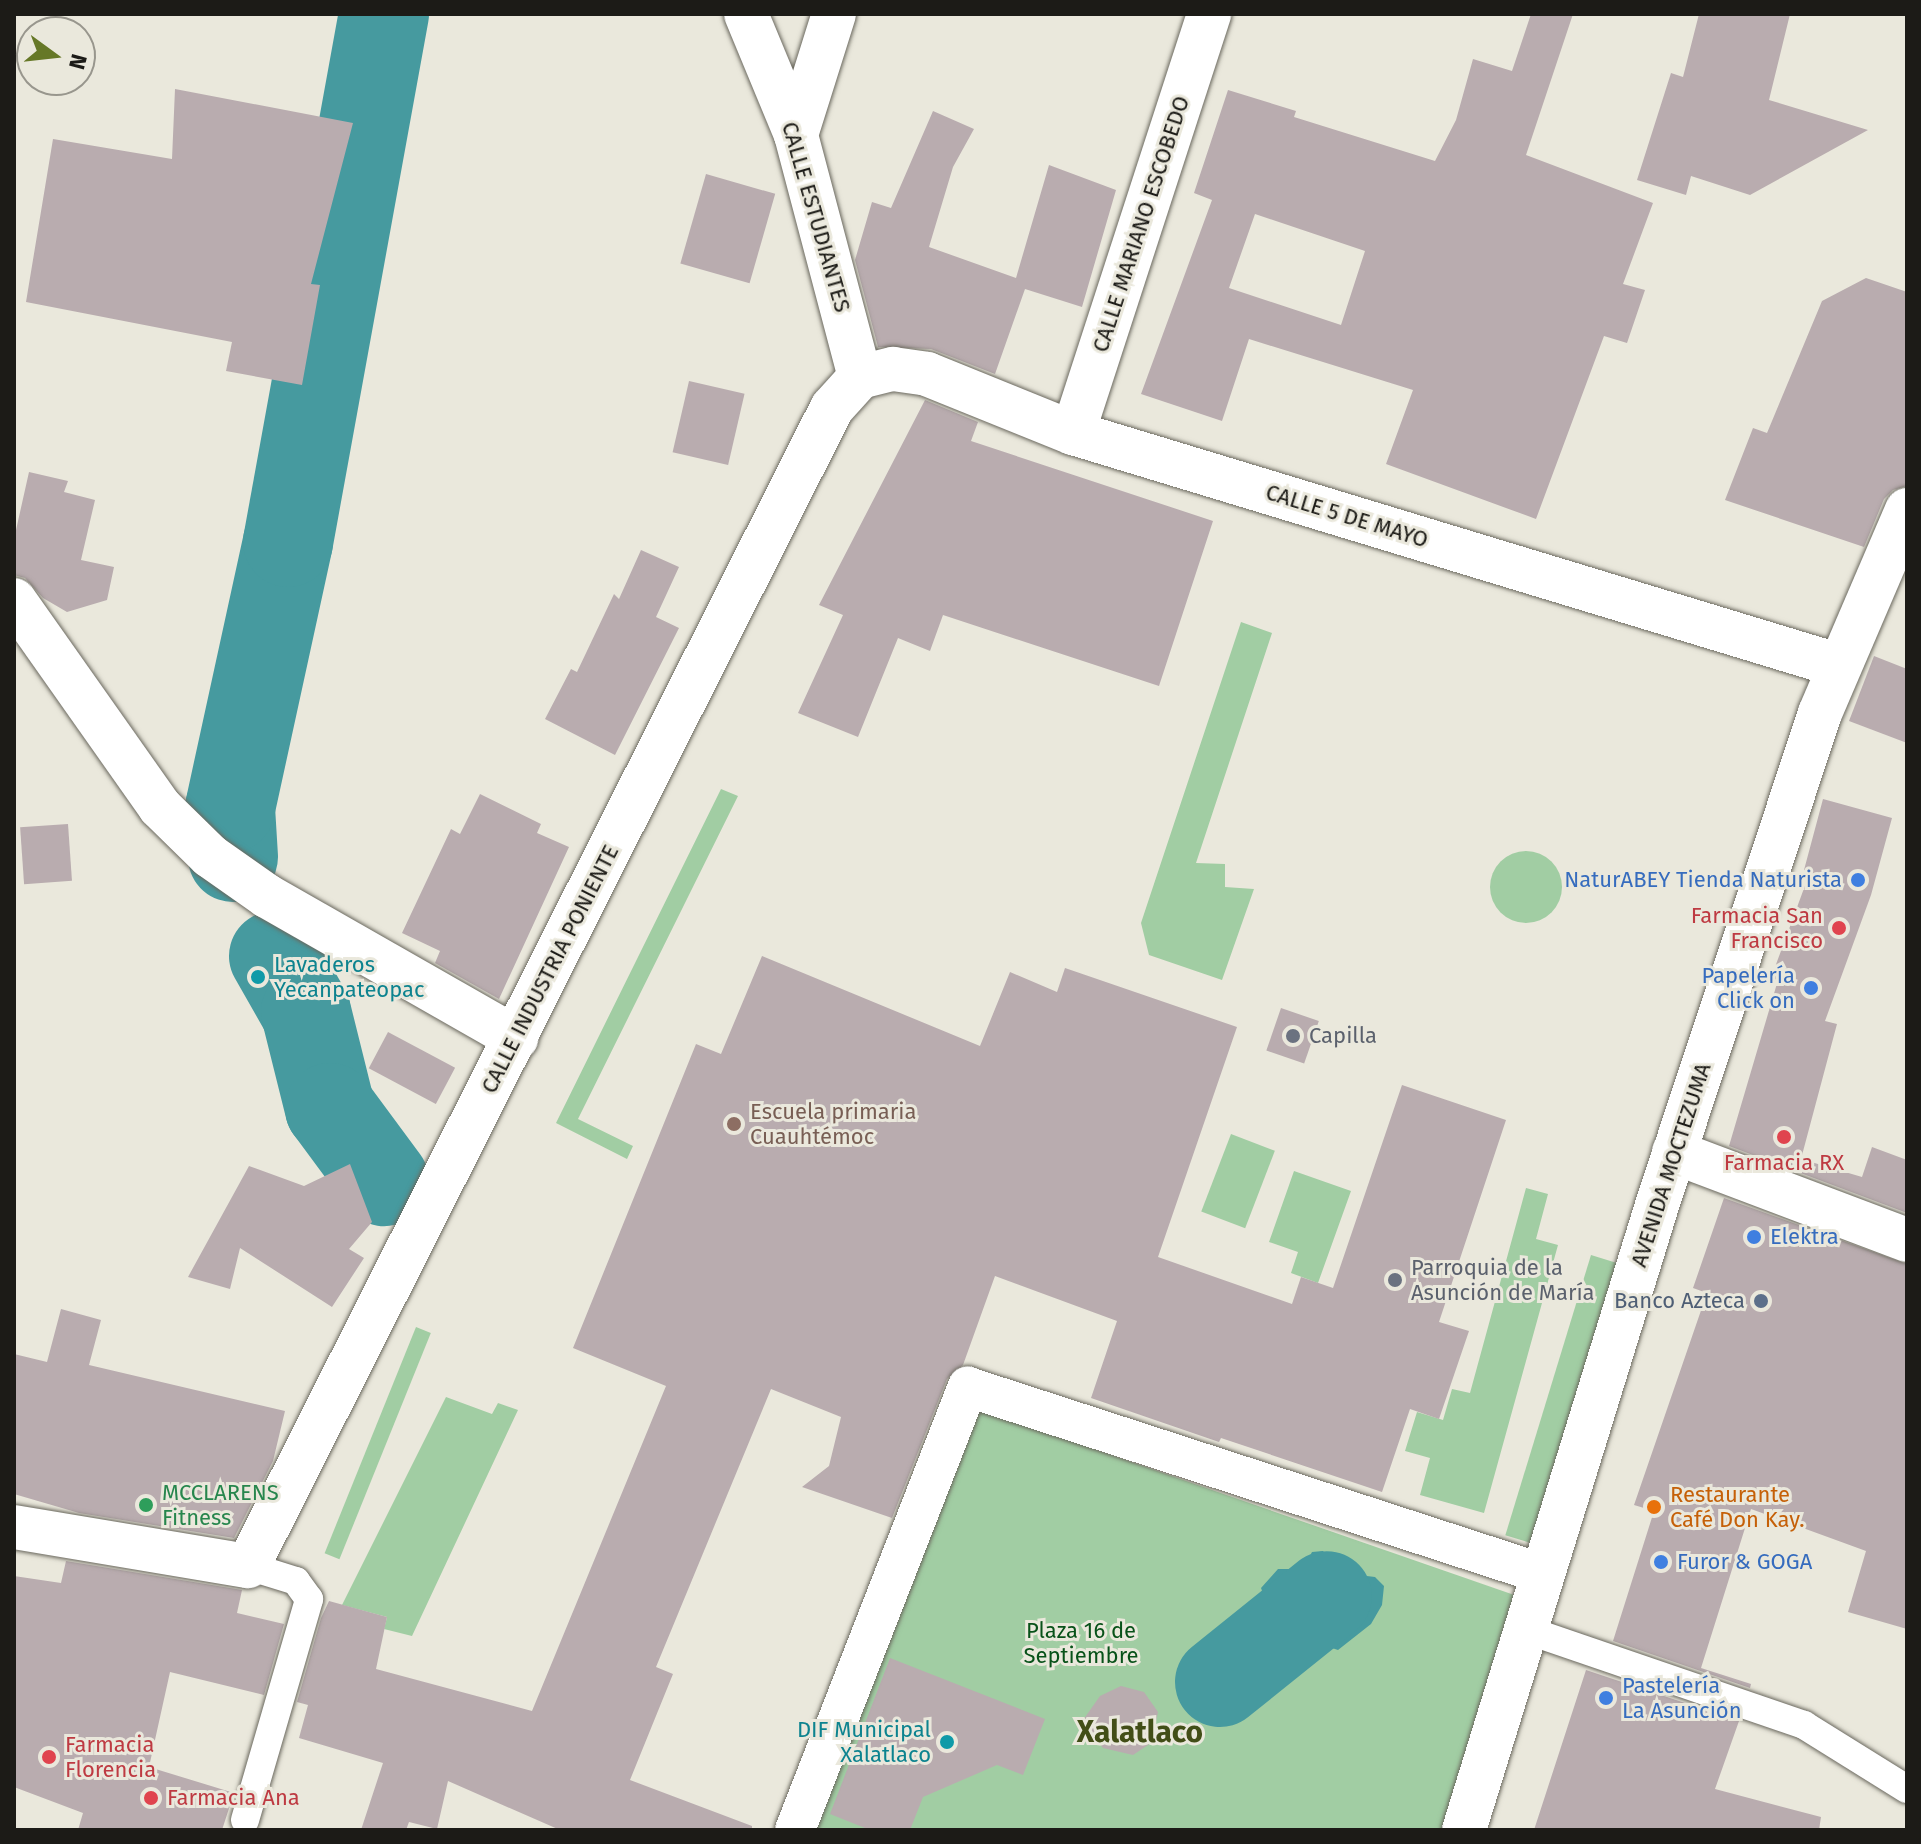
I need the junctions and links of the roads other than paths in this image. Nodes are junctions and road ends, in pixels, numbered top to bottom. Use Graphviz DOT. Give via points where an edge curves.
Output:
graph roads {
  1 [pos="746,14"];
  2 [pos="834,14"];
  3 [pos="1209,14"];
  4 [pos="796,135"];
  5 [pos="860,377"];
  6 [pos="1073,433"];
  7 [pos="1907,510"];
  8 [pos="14,600"];
  9 [pos="1837,665"];
  10 [pos="516,1038"];
  11 [pos="1674,1152"];
  12 [pos="1907,1240"];
  13 [pos="14,1527"];
  14 [pos="248,1566"];
  15 [pos="1540,1573"];
  16 [pos="1524,1629"];
  17 [pos="1907,1789"];
  18 [pos="245,1820"];
  19 [pos="795,1830"];
  20 [pos="1464,1830"];
  1 -- 4 [label="street, CALLE ESTUDIANTES"];
  2 -- 4 [label="street"];
  3 -- 6 [label="street, CALLE MARIANO ESCOBEDO"];
  4 -- 5 [label="street, CALLE ESTUDIANTES"];
  5 -- 6 [label="street, CALLE 5 DE MAYO" via="893,369 927,374"];
  5 -- 10 [label="street, CALLE INDUSTRIA PONIENTE" via="832,408"];
  6 -- 9 [label="street, CALLE 5 DE MAYO"];
  7 -- 9 [label="street, AVENIDA MOCTEZUMA"];
  8 -- 10 [label="street" via="160,807 210,856 267,896"];
  9 -- 11 [label="street, AVENIDA MOCTEZUMA"];
  10 -- 14 [label="street, CALLE INDUSTRIA PONIENTE"];
  11 -- 12 [label="street"];
  11 -- 15 [label="street, AVENIDA MOCTEZUMA"];
  13 -- 14 [label="street"];
  14 -- 18 [label="lane" via="296,1581 304,1587 307,1607"];
  15 -- 16 [label="street, AVENIDA MOCTEZUMA"];
  15 -- 19 [label="street" via="968,1387"];
  16 -- 17 [label="lane" via="1804,1725"];
  16 -- 20 [label="street, AVENIDA MOCTEZUMA"];
}
